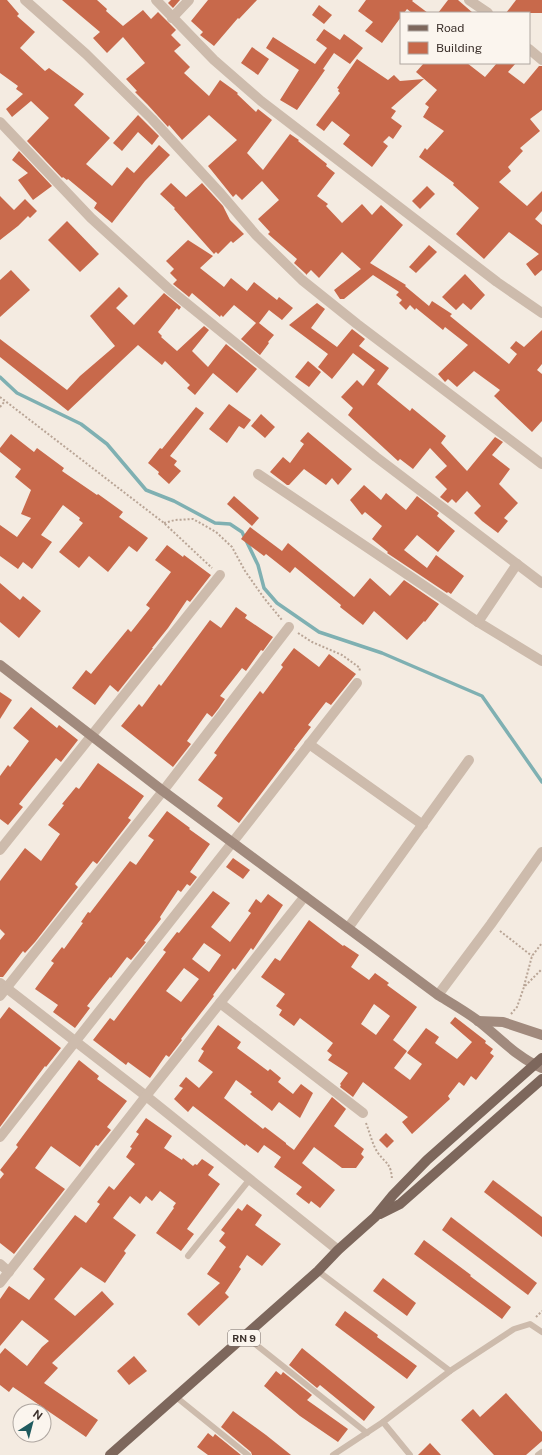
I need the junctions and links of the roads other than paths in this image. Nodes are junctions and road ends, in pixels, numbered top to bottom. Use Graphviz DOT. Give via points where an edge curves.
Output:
graph roads {
  1 [pos="25,0"];
  2 [pos="156,0"];
  3 [pos="189,0"];
  4 [pos="469,0"];
  5 [pos="487,12"];
  6 [pos="172,18"];
  7 [pos="530,50"];
  8 [pos="542,60"];
  9 [pos="0,122"];
  10 [pos="542,313"];
  11 [pos="542,464"];
  12 [pos="258,474"];
  13 [pos="517,564"];
  14 [pos="220,575"];
  15 [pos="542,583"];
  16 [pos="478,622"];
  17 [pos="289,627"];
  18 [pos="542,661"];
  19 [pos="0,665"];
  20 [pos="357,683"];
  21 [pos="92,736"];
  22 [pos="309,744"];
  23 [pos="469,760"];
  24 [pos="162,791"];
  25 [pos="423,825"];
  26 [pos="232,843"];
  27 [pos="0,850"];
  28 [pos="542,852"];
  29 [pos="305,896"];
  30 [pos="348,928"];
  31 [pos="3,986"];
  32 [pos="438,995"];
  33 [pos="0,996"];
  34 [pos="220,1003"];
  35 [pos="478,1021"];
  36 [pos="542,1035"];
  37 [pos="74,1042"];
  38 [pos="542,1058"];
  39 [pos="538,1066"];
  40 [pos="542,1079"];
  41 [pos="146,1096"];
  42 [pos="363,1113"];
  43 [pos="0,1137"];
  44 [pos="250,1179"];
  45 [pos="375,1217"];
  46 [pos="338,1250"];
  47 [pos="188,1256"];
  48 [pos="0,1264"];
  49 [pos="318,1271"];
  50 [pos="9,1272"];
  51 [pos="0,1283"];
  52 [pos="542,1332"];
  53 [pos="245,1336"];
  54 [pos="450,1371"];
  55 [pos="176,1397"];
  56 [pos="383,1422"];
  57 [pos="367,1433"];
  58 [pos="542,1452"];
  59 [pos="110,1455"];
  60 [pos="248,1455"];
  61 [pos="333,1455"];
  62 [pos="410,1455"];
  63 [pos="538,1455"];
  1 -- 11 [label="street" via="86,54 152,119 256,235 302,280"];
  2 -- 6 [label="street"];
  3 -- 6 [label="street"];
  4 -- 5 [label="street"];
  6 -- 10 [label="street" via="214,60 261,101 497,282"];
  7 -- 8 [label="street"];
  9 -- 13 [label="street" via="91,218 170,290 376,457"];
  12 -- 16 [label="street"];
  13 -- 15 [label="street"];
  13 -- 16 [label="street"];
  14 -- 21 [label="street"];
  16 -- 18 [label="street"];
  17 -- 24 [label="street"];
  19 -- 21 [label="street"];
  20 -- 22 [label="street"];
  21 -- 24 [label="street"];
  21 -- 27 [label="street"];
  22 -- 25 [label="street"];
  22 -- 26 [label="street"];
  23 -- 25 [label="street"];
  24 -- 26 [label="street"];
  24 -- 31 [label="street"];
  25 -- 30 [label="street"];
  26 -- 29 [label="street"];
  26 -- 37 [label="street"];
  28 -- 32 [label="street"];
  29 -- 30 [label="street"];
  29 -- 34 [label="street"];
  30 -- 32 [label="street"];
  31 -- 33 [label="street"];
  31 -- 37 [label="street"];
  32 -- 35 [label="street"];
  34 -- 41 [label="street"];
  34 -- 42 [label="street"];
  35 -- 36 [label="street" via="503,1022"];
  35 -- 39 [label="street"];
  37 -- 41 [label="street"];
  37 -- 43 [label="street"];
  38 -- 39 [label="main road, RN 9"];
  39 -- 45 [label="main road, RN 9" via="427,1160"];
  40 -- 45 [label="main road, RN 9" via="400,1204"];
  41 -- 44 [label="street"];
  41 -- 50 [label="street"];
  44 -- 46 [label="street"];
  44 -- 47 [label="lane"];
  45 -- 46 [label="main road, RN 9"];
  46 -- 49 [label="main road, RN 9"];
  48 -- 50 [label="street"];
  49 -- 53 [label="main road, RN 9"];
  49 -- 54 [label="lane"];
  50 -- 51 [label="street"];
  52 -- 54 [label="lane" via="530,1324 514,1329"];
  53 -- 55 [label="main road, RN 9"];
  53 -- 57 [label="lane"];
  54 -- 56 [label="lane"];
  55 -- 59 [label="main road, RN 9"];
  55 -- 60 [label="lane"];
  56 -- 57 [label="lane"];
  56 -- 62 [label="lane"];
  57 -- 61 [label="lane"];
  58 -- 63 [label="lane"];
}
